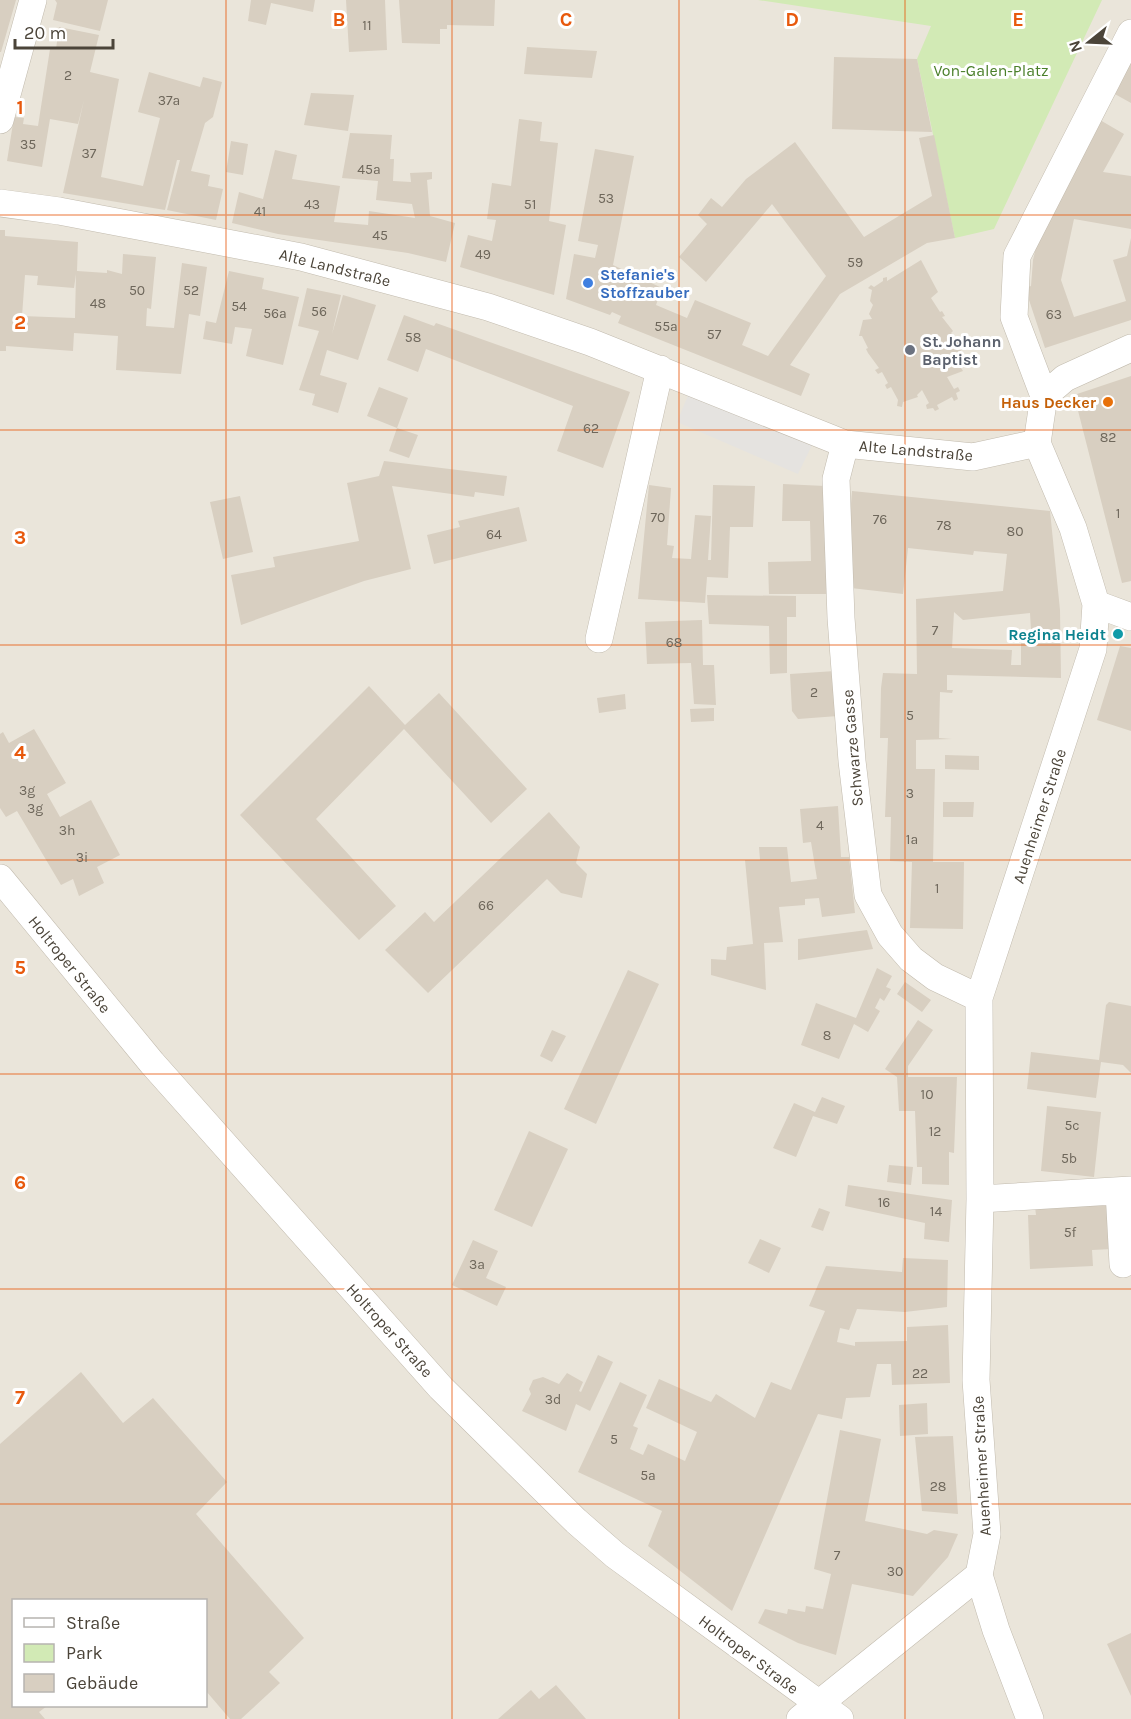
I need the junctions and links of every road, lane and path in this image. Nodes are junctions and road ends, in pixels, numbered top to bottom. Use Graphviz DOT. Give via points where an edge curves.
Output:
graph roads {
  1 [pos="33,0"];
  2 [pos="1126,43"];
  3 [pos="0,120"];
  4 [pos="0,203"];
  5 [pos="1131,348"];
  6 [pos="660,369"];
  7 [pos="1044,396"];
  8 [pos="1037,443"];
  9 [pos="845,444"];
  10 [pos="1096,604"];
  11 [pos="1131,617"];
  12 [pos="599,639"];
  13 [pos="0,878"];
  14 [pos="980,999"];
  15 [pos="1125,1190"];
  16 [pos="980,1199"];
  17 [pos="1123,1264"];
  18 [pos="979,1575"];
  19 [pos="809,1712"];
  20 [pos="840,1719"];
  21 [pos="1030,1719"];
  1 -- 3 [label="street"];
  2 -- 7 [label="street" via="1017,256 1014,317"];
  4 -- 6 [label="street, Alte Landstraße" via="301,257 495,309"];
  5 -- 7 [label="street" via="1065,378"];
  6 -- 9 [label="street, Alte Landstraße"];
  6 -- 12 [label="street"];
  7 -- 8 [label="street"];
  8 -- 9 [label="street, Alte Landstraße" via="973,458"];
  8 -- 10 [label="street, Auenheimer Straße" via="1073,528"];
  9 -- 14 [label="street, Schwarze Gasse" via="836,479 841,618 868,895 890,935 911,959 935,977"];
  10 -- 11 [label="street"];
  10 -- 14 [label="street, Auenheimer Straße" via="1093,649"];
  13 -- 19 [label="street, Holtroper Straße" via="152,1063 449,1395 576,1521"];
  14 -- 16 [label="street, Auenheimer Straße"];
  15 -- 16 [label="street"];
  15 -- 17 [label="street"];
  16 -- 18 [label="street, Auenheimer Straße" via="976,1380 987,1534"];
  18 -- 19 [label="street"];
  18 -- 21 [label="street"];
  19 -- 20 [label="street, Holtroper Straße"];
}
